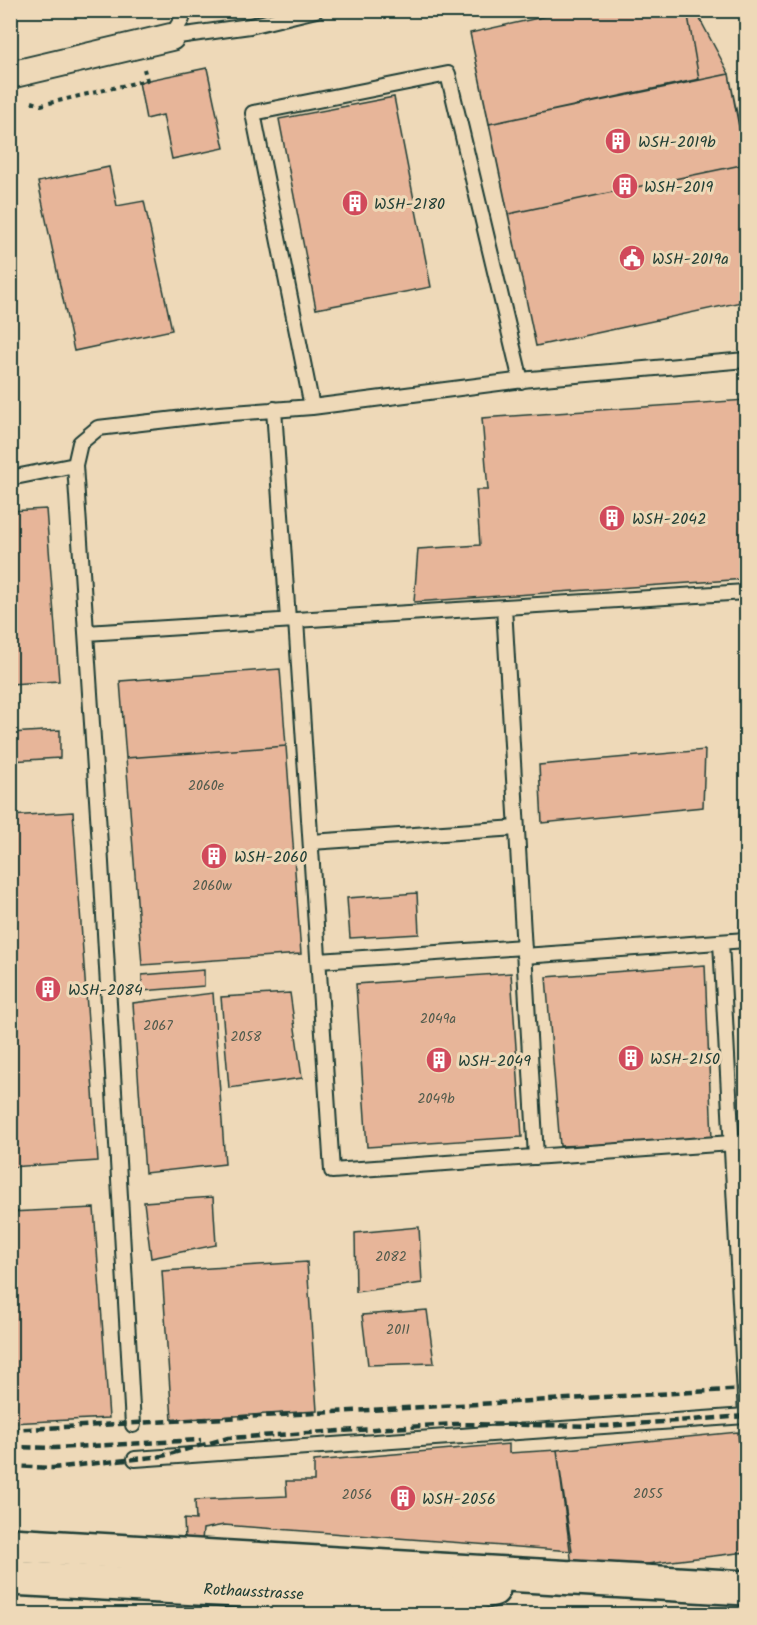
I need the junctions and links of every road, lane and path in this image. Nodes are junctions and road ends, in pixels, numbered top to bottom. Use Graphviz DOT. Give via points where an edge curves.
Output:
graph roads {
  1 [pos="182,10"];
  2 [pos="316,10"];
  3 [pos="171,37"];
  4 [pos="139,45"];
  5 [pos="10,75"];
  6 [pos="32,102"];
  7 [pos="747,360"];
  8 [pos="521,381"];
  9 [pos="312,407"];
  10 [pos="274,409"];
  11 [pos="75,465"];
  12 [pos="10,478"];
  13 [pos="747,592"];
  14 [pos="504,607"];
  15 [pos="292,620"];
  16 [pos="86,633"];
  17 [pos="517,828"];
  18 [pos="311,842"];
  19 [pos="747,940"];
  20 [pos="721,942"];
  21 [pos="524,951"];
  22 [pos="319,961"];
  23 [pos="747,1142"];
  24 [pos="732,1143"];
  25 [pos="536,1156"];
  26 [pos="747,1416"];
  27 [pos="133,1425"];
  28 [pos="135,1459"];
  29 [pos="10,1545"];
  30 [pos="10,1578"];
  31 [pos="296,1584"];
  32 [pos="747,1588"];
  33 [pos="318,1614"];
  1 -- 3 [label="lane" via="182,19"];
  2 -- 3 [label="lane" via="250,26"];
  3 -- 4 [label="street"];
  4 -- 5 [label="street"];
  4 -- 6 [label="path" via="147,80 40,105"];
  7 -- 8 [label="lane"];
  8 -- 9 [label="lane"];
  8 -- 9 [label="lane" via="448,74 253,113"];
  9 -- 10 [label="lane"];
  10 -- 11 [label="lane" via="98,428 80,444"];
  10 -- 15 [label="lane"];
  11 -- 12 [label="lane"];
  11 -- 16 [label="lane"];
  13 -- 14 [label="lane"];
  14 -- 15 [label="lane"];
  14 -- 17 [label="lane"];
  15 -- 16 [label="lane"];
  15 -- 18 [label="lane"];
  16 -- 27 [label="lane"];
  17 -- 18 [label="lane"];
  17 -- 21 [label="lane"];
  18 -- 22 [label="lane"];
  19 -- 20 [label="lane"];
  20 -- 21 [label="lane"];
  20 -- 24 [label="lane"];
  21 -- 22 [label="lane"];
  21 -- 25 [label="lane"];
  22 -- 25 [label="lane" via="332,1171"];
  23 -- 24 [label="lane"];
  24 -- 25 [label="lane"];
  24 -- 26 [label="lane"];
  26 -- 28 [label="lane"];
  29 -- 31 [label="street, Rothausstrasse"];
  30 -- 31 [label="street, Rothausstrasse"];
  31 -- 32 [label="street, Rothausstrasse" via="532,1577"];
  31 -- 33 [label="lane"];
}
